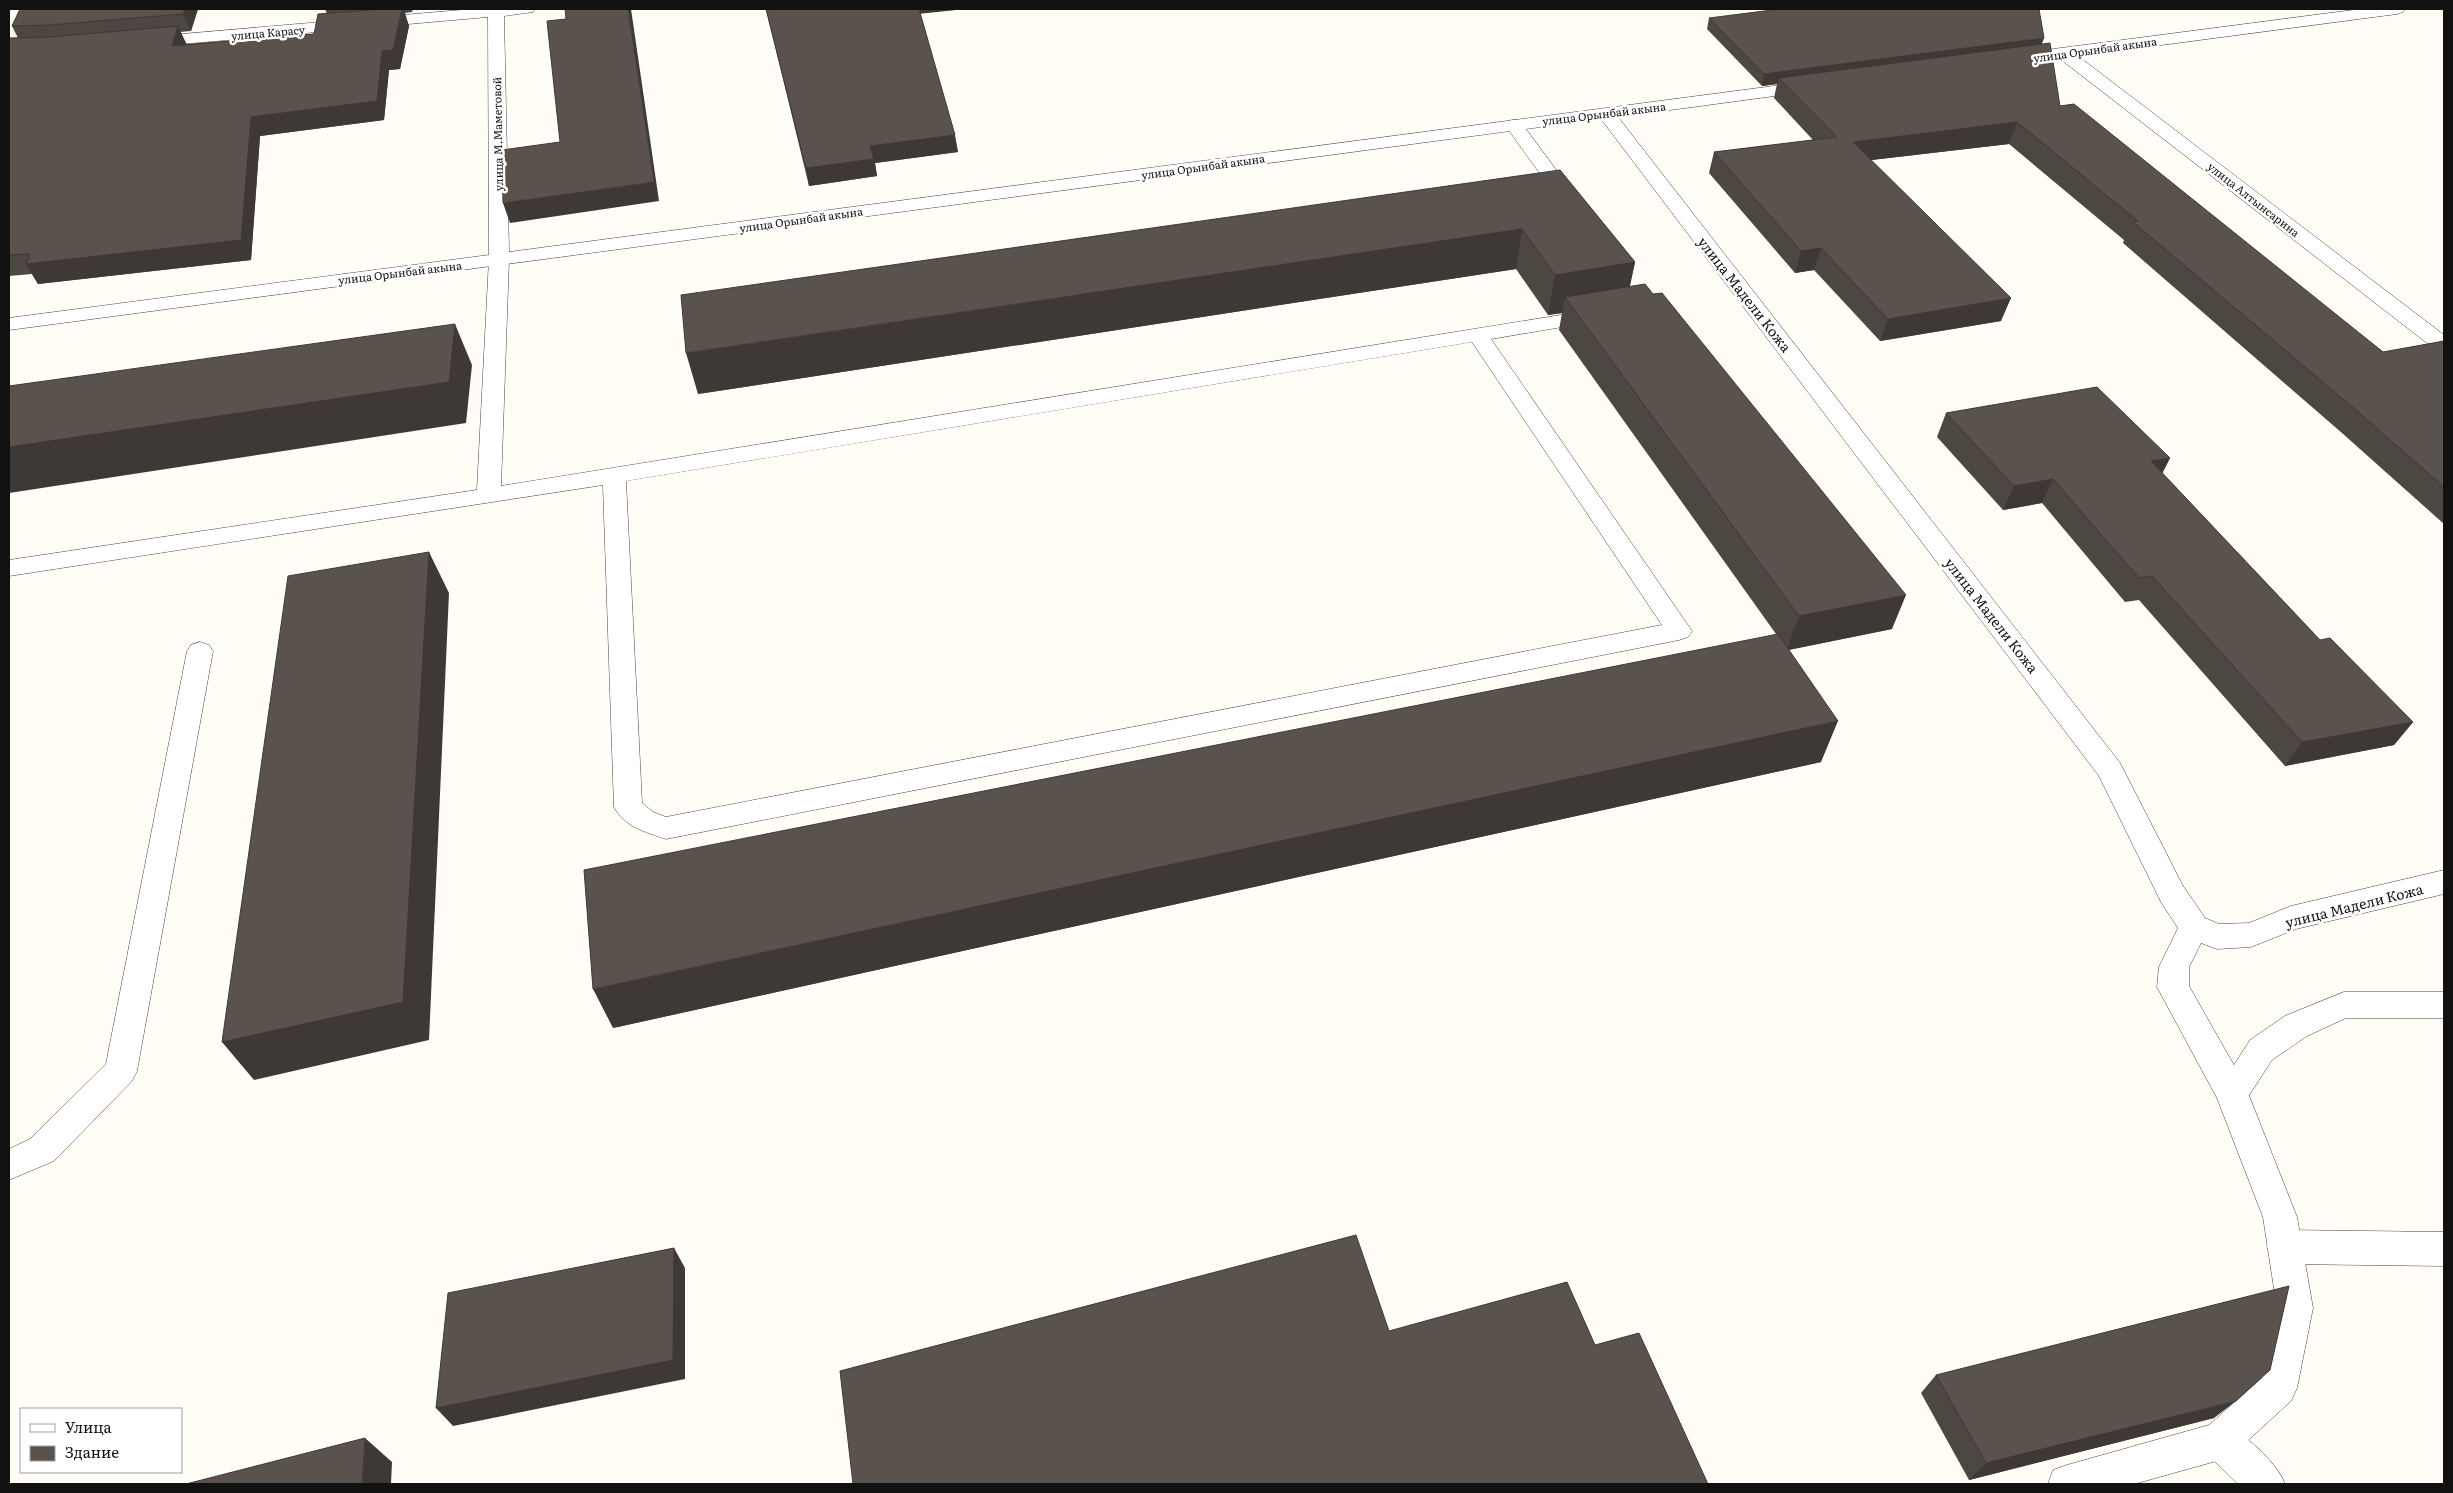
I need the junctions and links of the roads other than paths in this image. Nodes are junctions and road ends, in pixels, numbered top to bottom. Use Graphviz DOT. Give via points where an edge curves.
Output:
graph roads {
  1 [pos="527,9"];
  2 [pos="2397,9"];
  3 [pos="496,11"];
  4 [pos="128,44"];
  5 [pos="2063,53"];
  6 [pos="1995,62"];
  7 [pos="1830,84"];
  8 [pos="1606,113"];
  9 [pos="1514,125"];
  10 [pos="1584,220"];
  11 [pos="499,260"];
  12 [pos="1620,312"];
  13 [pos="9,324"];
  14 [pos="1478,335"];
  15 [pos="2444,345"];
  16 [pos="614,476"];
  17 [pos="489,496"];
  18 [pos="9,568"];
  19 [pos="200,651"];
  20 [pos="2444,882"];
  21 [pos="2194,927"];
  22 [pos="2444,1005"];
  23 [pos="2232,1093"];
  24 [pos="9,1165"];
  25 [pos="2285,1247"];
  26 [pos="2444,1249"];
  27 [pos="2220,1441"];
  28 [pos="2067,1484"];
  29 [pos="2266,1484"];
  1 -- 3 [label="street, улица Карасу"];
  2 -- 5 [label="street, улица Орынбай акына"];
  3 -- 4 [label="street, улица Карасу"];
  3 -- 11 [label="street, улица М.Маметовой"];
  5 -- 6 [label="street, улица Орынбай акына"];
  5 -- 15 [label="street, улица Алтынсарина"];
  7 -- 8 [label="street, улица Орынбай акына"];
  8 -- 9 [label="street, улица Орынбай акына"];
  8 -- 21 [label="street, улица Мадели Кожа" via="2110,770 2172,894"];
  9 -- 10 [label="street"];
  9 -- 11 [label="street, улица Орынбай акына"];
  11 -- 13 [label="street, улица Орынбай акына"];
  11 -- 17 [label="street, улица М.Маметовой"];
  12 -- 14 [label="street"];
  14 -- 16 [label="street"];
  14 -- 16 [label="street" via="1679,631 666,828 642,820 628,807"];
  16 -- 17 [label="street"];
  17 -- 18 [label="street"];
  19 -- 24 [label="street" via="121,1071 42,1150"];
  20 -- 21 [label="street, улица Мадели Кожа" via="2291,918 2251,934 2217,936"];
  21 -- 23 [label="street" via="2174,968 2173,987"];
  22 -- 23 [label="street" via="2344,1005 2296,1026 2261,1050"];
  23 -- 25 [label="street" via="2280,1217"];
  25 -- 26 [label="street"];
  25 -- 27 [label="street" via="2295,1308 2278,1388"];
  27 -- 28 [label="street"];
  27 -- 29 [label="street"];
}
